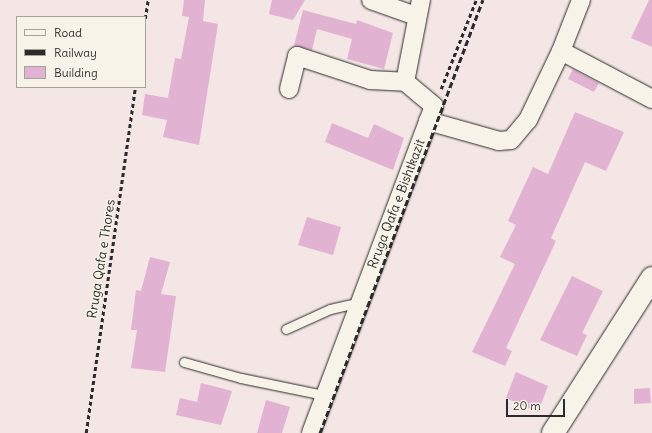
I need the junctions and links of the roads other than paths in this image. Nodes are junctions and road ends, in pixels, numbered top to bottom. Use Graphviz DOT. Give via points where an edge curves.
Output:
graph roads {
  1 [pos="371,0"];
  2 [pos="581,0"];
  3 [pos="418,8"];
  4 [pos="561,51"];
  5 [pos="405,82"];
  6 [pos="289,89"];
  7 [pos="652,99"];
  8 [pos="431,114"];
  9 [pos="652,278"];
  10 [pos="360,302"];
  11 [pos="286,329"];
  12 [pos="184,362"];
  13 [pos="324,395"];
  14 [pos="559,431"];
  15 [pos="311,433"];
  1 -- 3 [label="street"];
  2 -- 4 [label="street"];
  3 -- 5 [label="street"];
  4 -- 7 [label="street"];
  4 -- 8 [label="street" via="528,120 511,140 499,140"];
  5 -- 6 [label="street" via="370,80 297,56"];
  5 -- 8 [label="street"];
  8 -- 10 [label="street, Rruga Qafa e Bishtkazit"];
  9 -- 14 [label="main road"];
  10 -- 11 [label="lane" via="330,308"];
  10 -- 13 [label="street, Rruga Qafa e Bishtkazit"];
  12 -- 13 [label="lane" via="241,378"];
  13 -- 15 [label="street, Rruga Qafa e Bishtkazit"];
}
